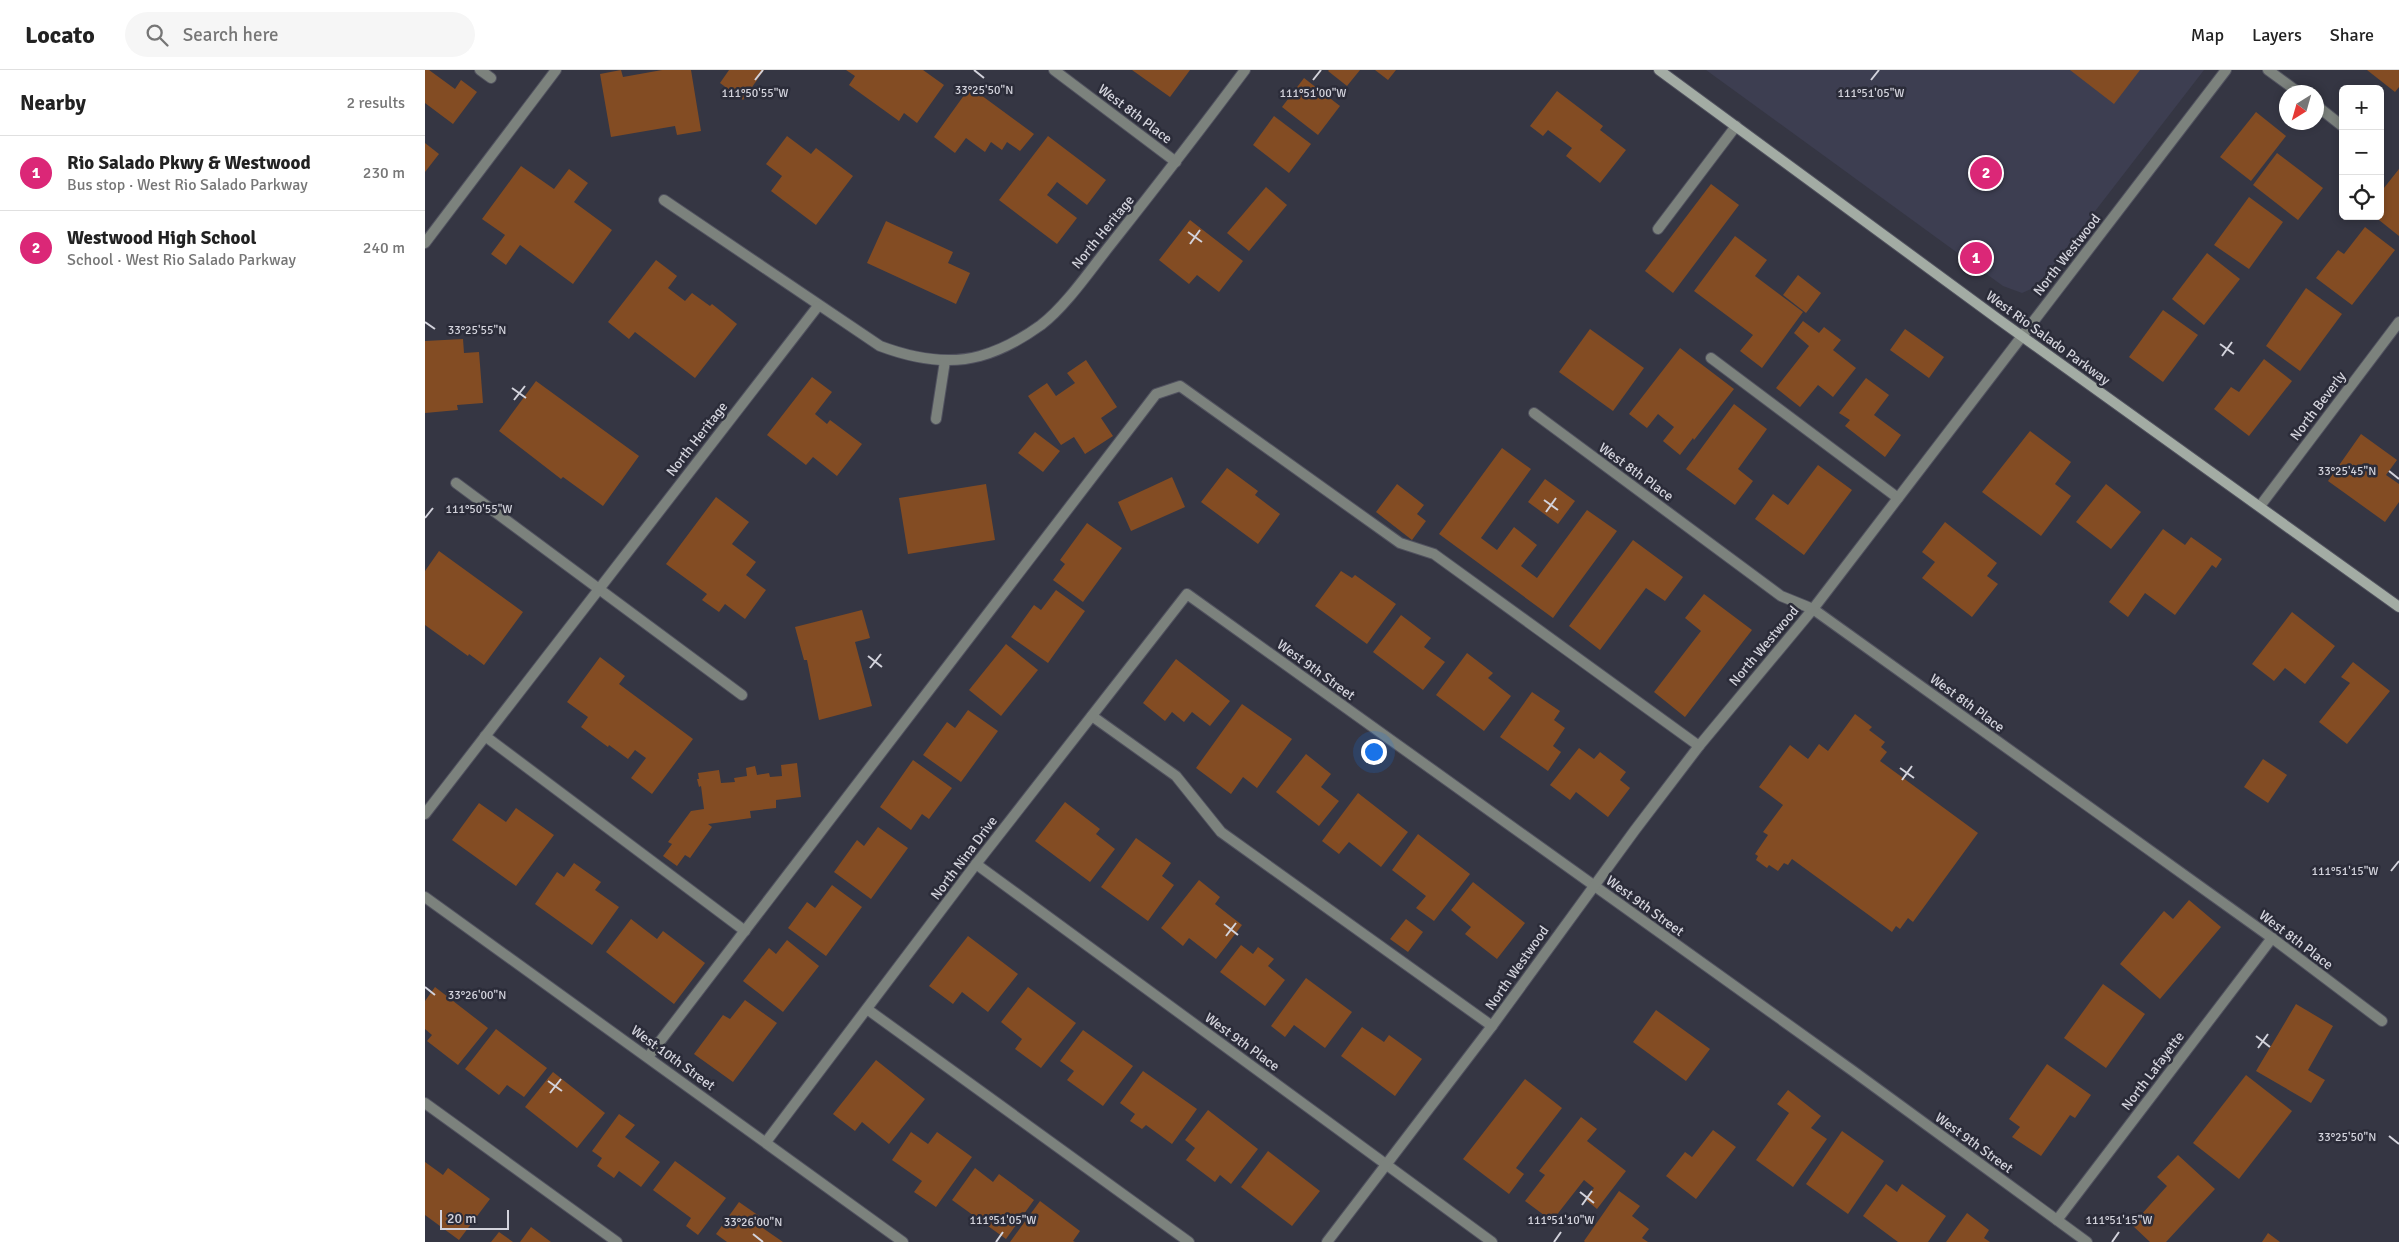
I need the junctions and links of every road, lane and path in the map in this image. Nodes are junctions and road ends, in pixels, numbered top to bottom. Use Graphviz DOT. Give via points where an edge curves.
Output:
graph roads {
  1 [pos="480,70"];
  2 [pos="556,70"];
  3 [pos="1054,70"];
  4 [pos="1245,70"];
  5 [pos="1659,70"];
  6 [pos="2226,70"];
  7 [pos="2268,70"];
  8 [pos="491,78"];
  9 [pos="2288,85"];
  10 [pos="2324,112"];
  11 [pos="2339,123"];
  12 [pos="1736,126"];
  13 [pos="1176,162"];
  14 [pos="664,200"];
  15 [pos="1658,229"];
  16 [pos="425,243"];
  17 [pos="817,306"];
  18 [pos="2399,322"];
  19 [pos="2023,336"];
  20 [pos="1711,358"];
  21 [pos="945,361"];
  22 [pos="1534,413"];
  23 [pos="936,419"];
  24 [pos="457,483"];
  25 [pos="1898,498"];
  26 [pos="2260,506"];
  27 [pos="597,589"];
  28 [pos="1187,594"];
  29 [pos="2399,607"];
  30 [pos="1813,608"];
  31 [pos="742,695"];
  32 [pos="1092,716"];
  33 [pos="485,736"];
  34 [pos="1699,746"];
  35 [pos="425,814"];
  36 [pos="976,864"];
  37 [pos="1592,886"];
  38 [pos="425,897"];
  39 [pos="745,930"];
  40 [pos="2272,938"];
  41 [pos="867,1009"];
  42 [pos="2382,1021"];
  43 [pos="1492,1026"];
  44 [pos="648,1057"];
  45 [pos="425,1103"];
  46 [pos="766,1142"];
  47 [pos="1385,1165"];
  48 [pos="2057,1220"];
  49 [pos="617,1242"];
  50 [pos="903,1242"];
  51 [pos="1189,1242"];
  52 [pos="1327,1242"];
  53 [pos="1492,1242"];
  54 [pos="2087,1242"];
  1 -- 8 [label="street"];
  2 -- 16 [label="street"];
  3 -- 13 [label="street, West 8th Place"];
  4 -- 13 [label="street, North Heritage"];
  5 -- 12 [label="main road, West Rio Salado Parkway"];
  6 -- 19 [label="street, North Westwood"];
  7 -- 9 [label="street"];
  10 -- 11 [label="street"];
  12 -- 15 [label="street"];
  12 -- 19 [label="main road, West Rio Salado Parkway"];
  13 -- 21 [label="street, North Heritage" via="1075,290 1042,324 1010,344 980,356"];
  14 -- 17 [label="street, North Heritage"];
  17 -- 21 [label="street, North Heritage" via="880,346 907,356"];
  17 -- 27 [label="street, North Heritage"];
  18 -- 26 [label="street, North Beverly"];
  19 -- 25 [label="street, North Westwood"];
  19 -- 26 [label="main road, West Rio Salado Parkway"];
  20 -- 25 [label="street"];
  21 -- 23 [label="street"];
  22 -- 30 [label="street, West 8th Place" via="1781,596"];
  24 -- 27 [label="street"];
  25 -- 30 [label="street, North Westwood"];
  26 -- 29 [label="main road, West Rio Salado Parkway"];
  27 -- 31 [label="street"];
  27 -- 33 [label="street, North Heritage"];
  28 -- 32 [label="street, North Nina Drive"];
  28 -- 37 [label="street, West 9th Street"];
  30 -- 34 [label="street, North Westwood"];
  30 -- 40 [label="street, West 8th Place"];
  32 -- 36 [label="street, North Nina Drive"];
  32 -- 43 [label="street" via="1176,776 1221,832"];
  33 -- 35 [label="street, North Heritage"];
  33 -- 39 [label="street"];
  34 -- 37 [label="street, North Westwood"];
  34 -- 39 [label="street" via="1434,554 1400,543 1180,386 1156,394"];
  36 -- 41 [label="street, North Nina Drive"];
  36 -- 47 [label="street, West 9th Place"];
  37 -- 43 [label="street, North Westwood"];
  37 -- 48 [label="street, West 9th Street"];
  38 -- 44 [label="street, West 10th Street"];
  39 -- 44 [label="street"];
  40 -- 42 [label="street, West 8th Place"];
  40 -- 48 [label="street, North Lafayette"];
  41 -- 46 [label="street, North Nina Drive"];
  41 -- 51 [label="street"];
  43 -- 47 [label="street, North Westwood"];
  44 -- 46 [label="street, West 10th Street"];
  45 -- 49 [label="street"];
  46 -- 50 [label="street, West 10th Street"];
  47 -- 52 [label="street, North Westwood"];
  47 -- 53 [label="street, West 9th Place"];
  48 -- 54 [label="street, West 9th Street"];
}
